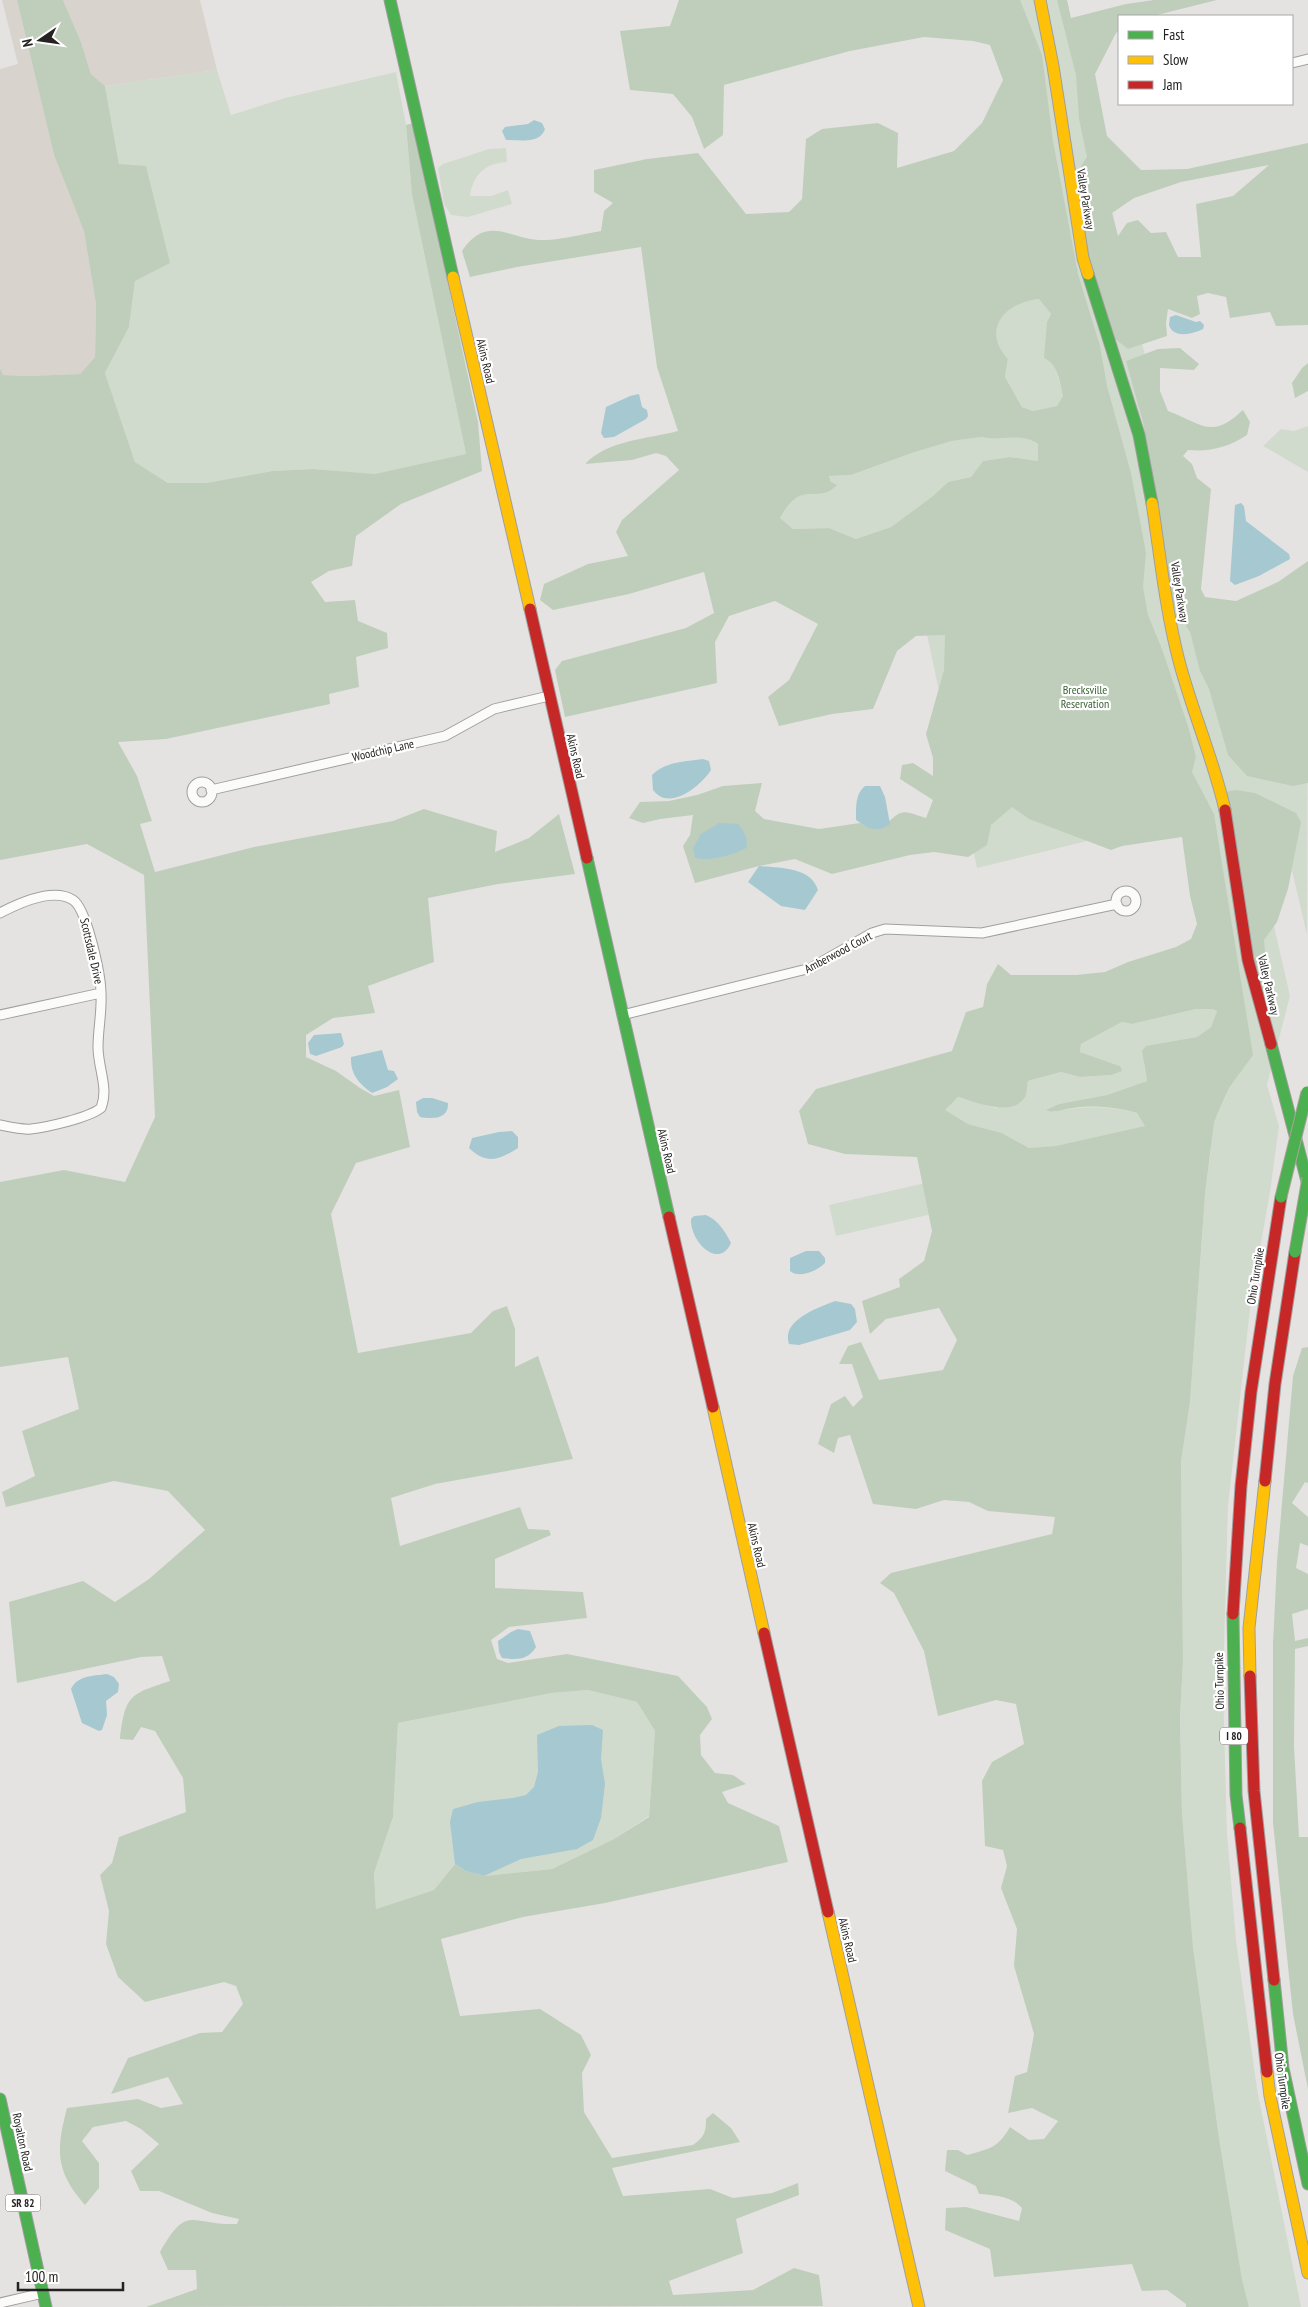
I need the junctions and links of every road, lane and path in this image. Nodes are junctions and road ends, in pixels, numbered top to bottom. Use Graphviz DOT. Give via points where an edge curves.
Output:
graph roads {
  1 [pos="390,0"];
  2 [pos="1040,0"];
  3 [pos="1308,59"];
  4 [pos="1293,63"];
  5 [pos="549,696"];
  6 [pos="211,790"];
  7 [pos="1117,904"];
  8 [pos="0,913"];
  9 [pos="101,994"];
  10 [pos="0,1015"];
  11 [pos="622,1015"];
  12 [pos="1308,1090"];
  13 [pos="0,1125"];
  14 [pos="1308,1178"];
  15 [pos="1308,1185"];
  16 [pos="0,2099"];
  17 [pos="1308,2184"];
  18 [pos="1308,2273"];
  19 [pos="42,2292"];
  20 [pos="0,2303"];
  21 [pos="46,2307"];
  22 [pos="919,2307"];
  1 -- 5 [label="main road, Akins Road"];
  2 -- 15 [label="main road, Valley Parkway" via="1083,258 1138,435 1170,624 1217,775 1228,820 1248,960"];
  3 -- 4 [label="street"];
  5 -- 6 [label="street, Woodchip Lane" via="494,709 445,736"];
  5 -- 11 [label="main road, Akins Road"];
  7 -- 11 [label="street, Amberwood Court" via="982,933 885,929 872,933 811,968"];
  8 -- 9 [label="street, Scottsdale Drive" via="14,905 59,895 77,903 88,928"];
  9 -- 10 [label="street, Scottsdale Drive"];
  9 -- 13 [label="street, Scottsdale Drive" via="98,1055 105,1093 101,1108 87,1115 30,1129"];
  11 -- 22 [label="main road, Akins Road"];
  12 -- 18 [label="main road, Ohio Turnpike / I 80, bridge" via="1281,1197 1251,1392 1232,1629 1235,1785 1270,2096"];
  14 -- 17 [label="main road, Ohio Turnpike / I 80, bridge" via="1275,1384 1249,1628 1254,1791 1263,1880 1283,2068"];
  16 -- 19 [label="main road, Royalton Road / SR 82"];
  19 -- 20 [label="street"];
  19 -- 21 [label="main road, Royalton Road / SR 82"];
}
